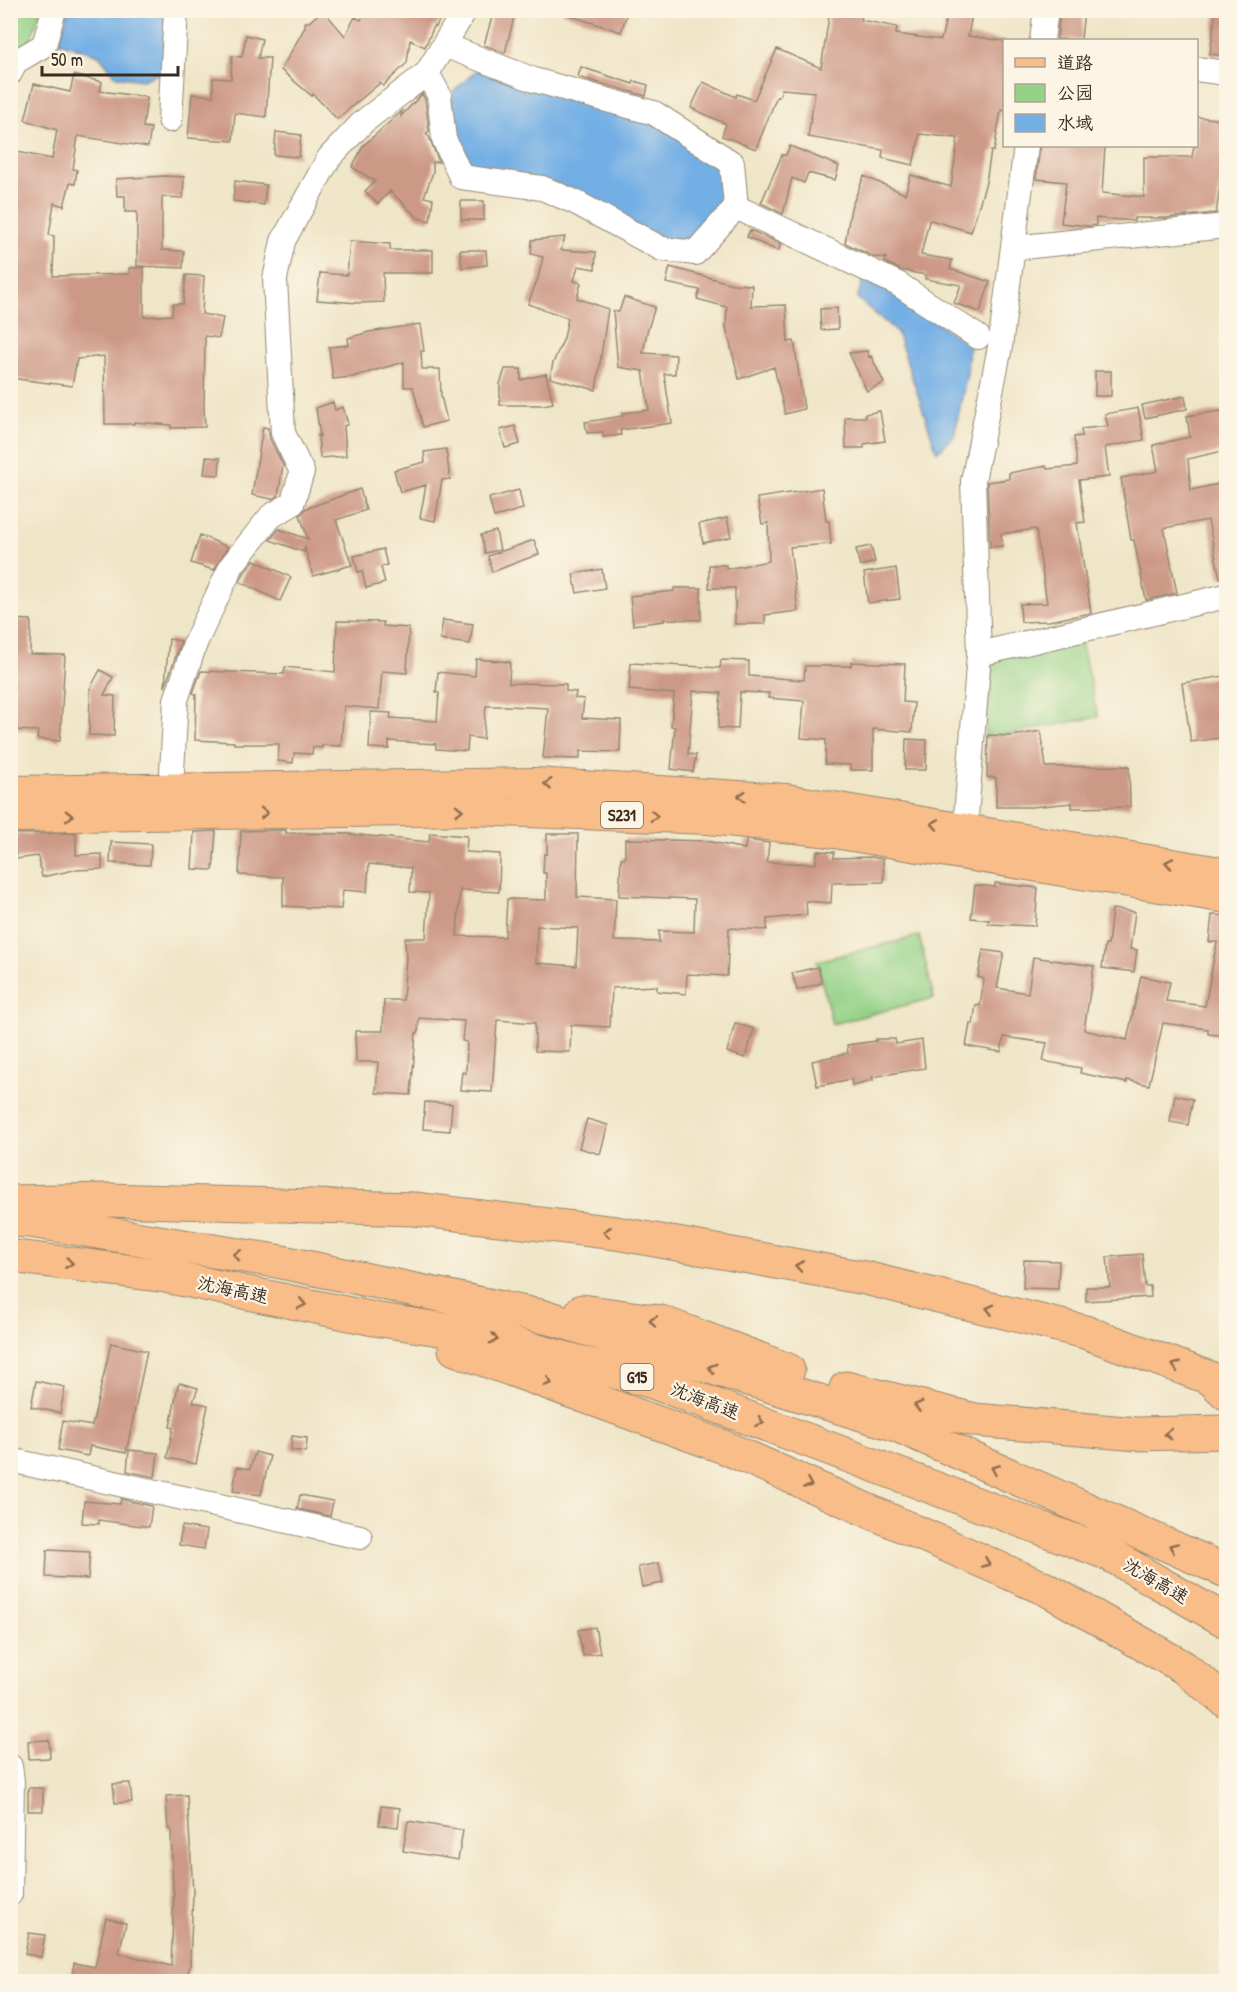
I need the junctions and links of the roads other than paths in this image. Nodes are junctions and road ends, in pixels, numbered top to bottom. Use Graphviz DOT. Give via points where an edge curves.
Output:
graph roads {
  1 [pos="54,10"];
  2 [pos="176,10"];
  3 [pos="465,10"];
  4 [pos="1046,10"];
  5 [pos="1042,39"];
  6 [pos="444,45"];
  7 [pos="12,65"];
  8 [pos="1198,69"];
  9 [pos="427,73"];
  10 [pos="1227,73"];
  11 [pos="170,120"];
  12 [pos="1026,147"];
  13 [pos="736,207"];
  14 [pos="1227,226"];
  15 [pos="1012,248"];
  16 [pos="978,337"];
  17 [pos="1227,596"];
  18 [pos="979,654"];
  19 [pos="171,789"];
  20 [pos="10,791"];
  21 [pos="10,817"];
  22 [pos="965,829"];
  23 [pos="1227,873"];
  24 [pos="1227,898"];
  25 [pos="10,1202"];
  26 [pos="10,1220"];
  27 [pos="10,1256"];
  28 [pos="383,1283"];
  29 [pos="375,1319"];
  30 [pos="1227,1393"];
  31 [pos="1227,1432"];
  32 [pos="10,1460"];
  33 [pos="360,1537"];
  34 [pos="1227,1571"];
  35 [pos="1227,1621"];
  36 [pos="1183,1667"];
  37 [pos="1227,1694"];
  38 [pos="1227,1701"];
  39 [pos="10,1766"];
  40 [pos="10,1894"];
  1 -- 7 [label="street" via="44,45"];
  2 -- 11 [label="street"];
  3 -- 6 [label="street"];
  4 -- 5 [label="street"];
  6 -- 9 [label="street"];
  6 -- 13 [label="street" via="534,80 654,113 732,163"];
  8 -- 10 [label="street"];
  9 -- 13 [label="street" via="439,95 444,139 461,177 542,188 662,249 695,253"];
  9 -- 19 [label="street" via="363,122 329,158 284,241 275,279 283,433 302,472 292,504 271,516 232,565 196,641 176,700"];
  12 -- 15 [label="street"];
  13 -- 16 [label="street" via="898,284"];
  14 -- 15 [label="street"];
  15 -- 18 [label="street" via="1000,347 973,481"];
  17 -- 18 [label="street"];
  18 -- 22 [label="street"];
  19 -- 20 [label="main road"];
  22 -- 19 [label="main road, one-way" via="786,799 535,783"];
  21 -- 24 [label="main road, S231, one-way" via="474,810 708,819 822,831"];
  23 -- 22 [label="main road, one-way"];
  30 -- 25 [label="highway, one-way" via="1210,1378 1085,1332 866,1278 616,1233 414,1209 107,1200"];
  28 -- 26 [label="highway, 沈海高速 / G15, one-way" via="282,1262"];
  27 -- 29 [label="highway, 沈海高速 / G15, one-way" via="166,1276"];
  31 -- 28 [label="highway, one-way" via="1137,1434 975,1420 815,1380 661,1322"];
  34 -- 28 [label="highway, 沈海高速 / G15, one-way" via="894,1424 554,1319"];
  29 -- 35 [label="highway, 沈海高速 / G15, one-way" via="478,1335 653,1382 1107,1553"];
  29 -- 36 [label="highway, one-way" via="724,1447 1048,1590"];
  32 -- 33 [label="street"];
  36 -- 37 [label="highway"];
  36 -- 38 [label="highway"];
  39 -- 40 [label="street"];
}
